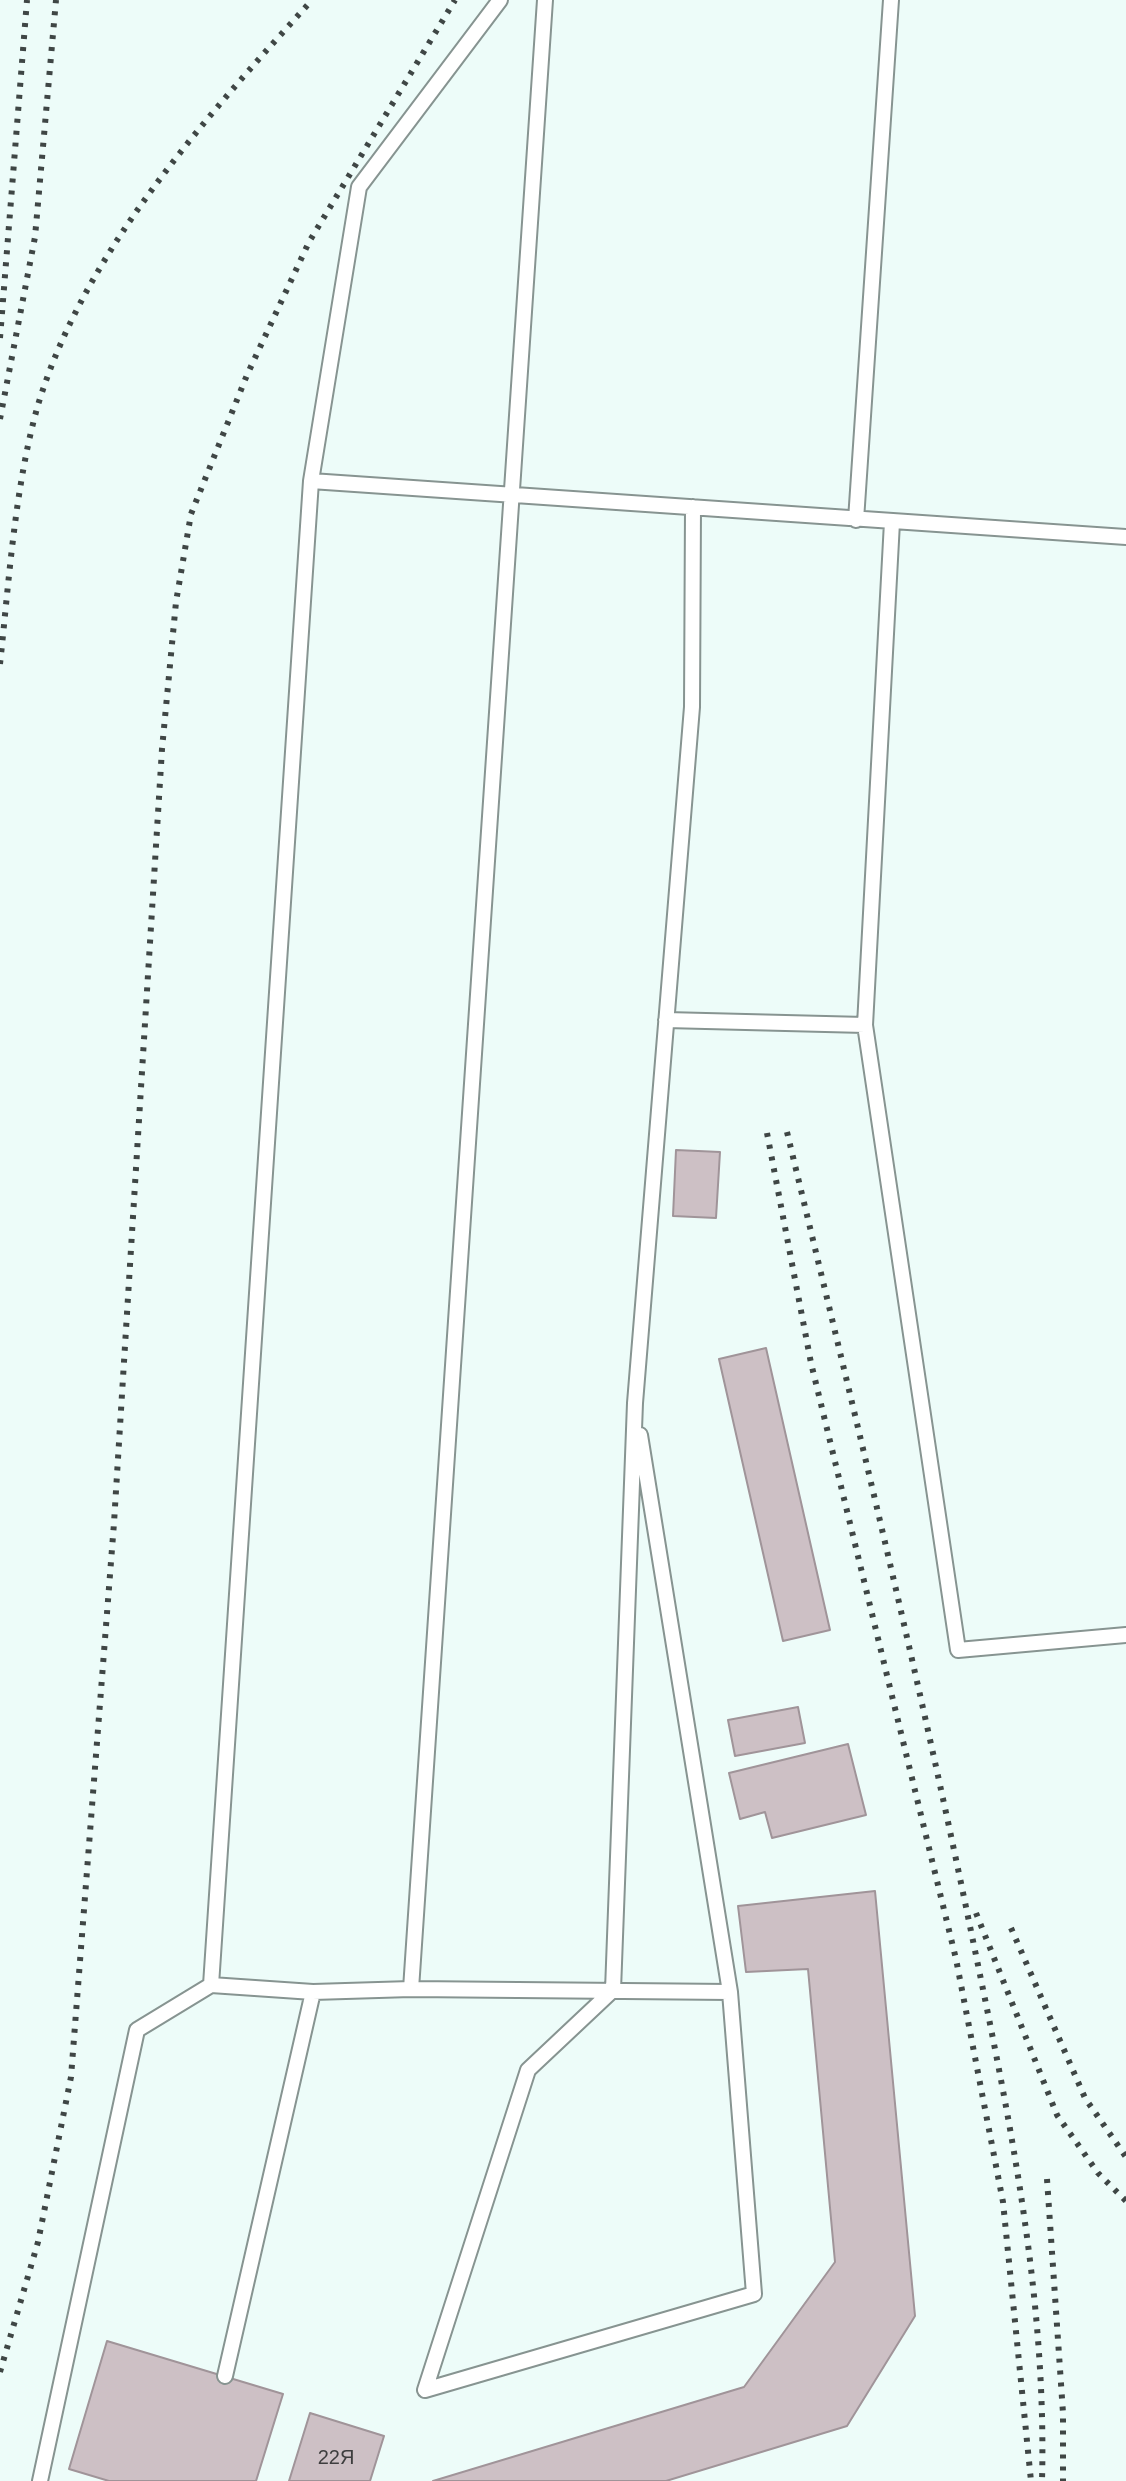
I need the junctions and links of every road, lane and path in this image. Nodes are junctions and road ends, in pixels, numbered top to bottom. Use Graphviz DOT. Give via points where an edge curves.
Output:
graph roads {
  1 [pos="500,0"];
  2 [pos="545,0"];
  3 [pos="891,0"];
  4 [pos="311,481"];
  5 [pos="513,495"];
  6 [pos="693,507"];
  7 [pos="856,520"];
  8 [pos="892,522"];
  9 [pos="1126,537"];
  10 [pos="666,1020"];
  11 [pos="865,1025"];
  12 [pos="635,1403"];
  13 [pos="1126,1635"];
  14 [pos="211,1985"];
  15 [pos="411,1989"];
  16 [pos="613,1990"];
  17 [pos="313,1992"];
  18 [pos="730,1992"];
  19 [pos="225,2376"];
  20 [pos="40,2481"];
  1 -- 4 [label="lane" via="359,187"];
  2 -- 5 [label="lane"];
  3 -- 7 [label="lane"];
  4 -- 5 [label="lane"];
  4 -- 14 [label="lane"];
  5 -- 6 [label="lane"];
  5 -- 15 [label="lane"];
  6 -- 7 [label="lane"];
  6 -- 10 [label="lane" via="692,707"];
  7 -- 8 [label="lane"];
  8 -- 9 [label="lane"];
  8 -- 11 [label="lane"];
  10 -- 11 [label="lane"];
  10 -- 12 [label="lane"];
  11 -- 13 [label="lane" via="958,1650"];
  12 -- 16 [label="lane"];
  12 -- 18 [label="lane"];
  14 -- 17 [label="lane"];
  14 -- 20 [label="lane" via="137,2030"];
  15 -- 16 [label="lane"];
  15 -- 17 [label="lane"];
  16 -- 18 [label="lane"];
  16 -- 18 [label="lane" via="528,2070 425,2390 754,2294"];
  17 -- 19 [label="lane"];
}
